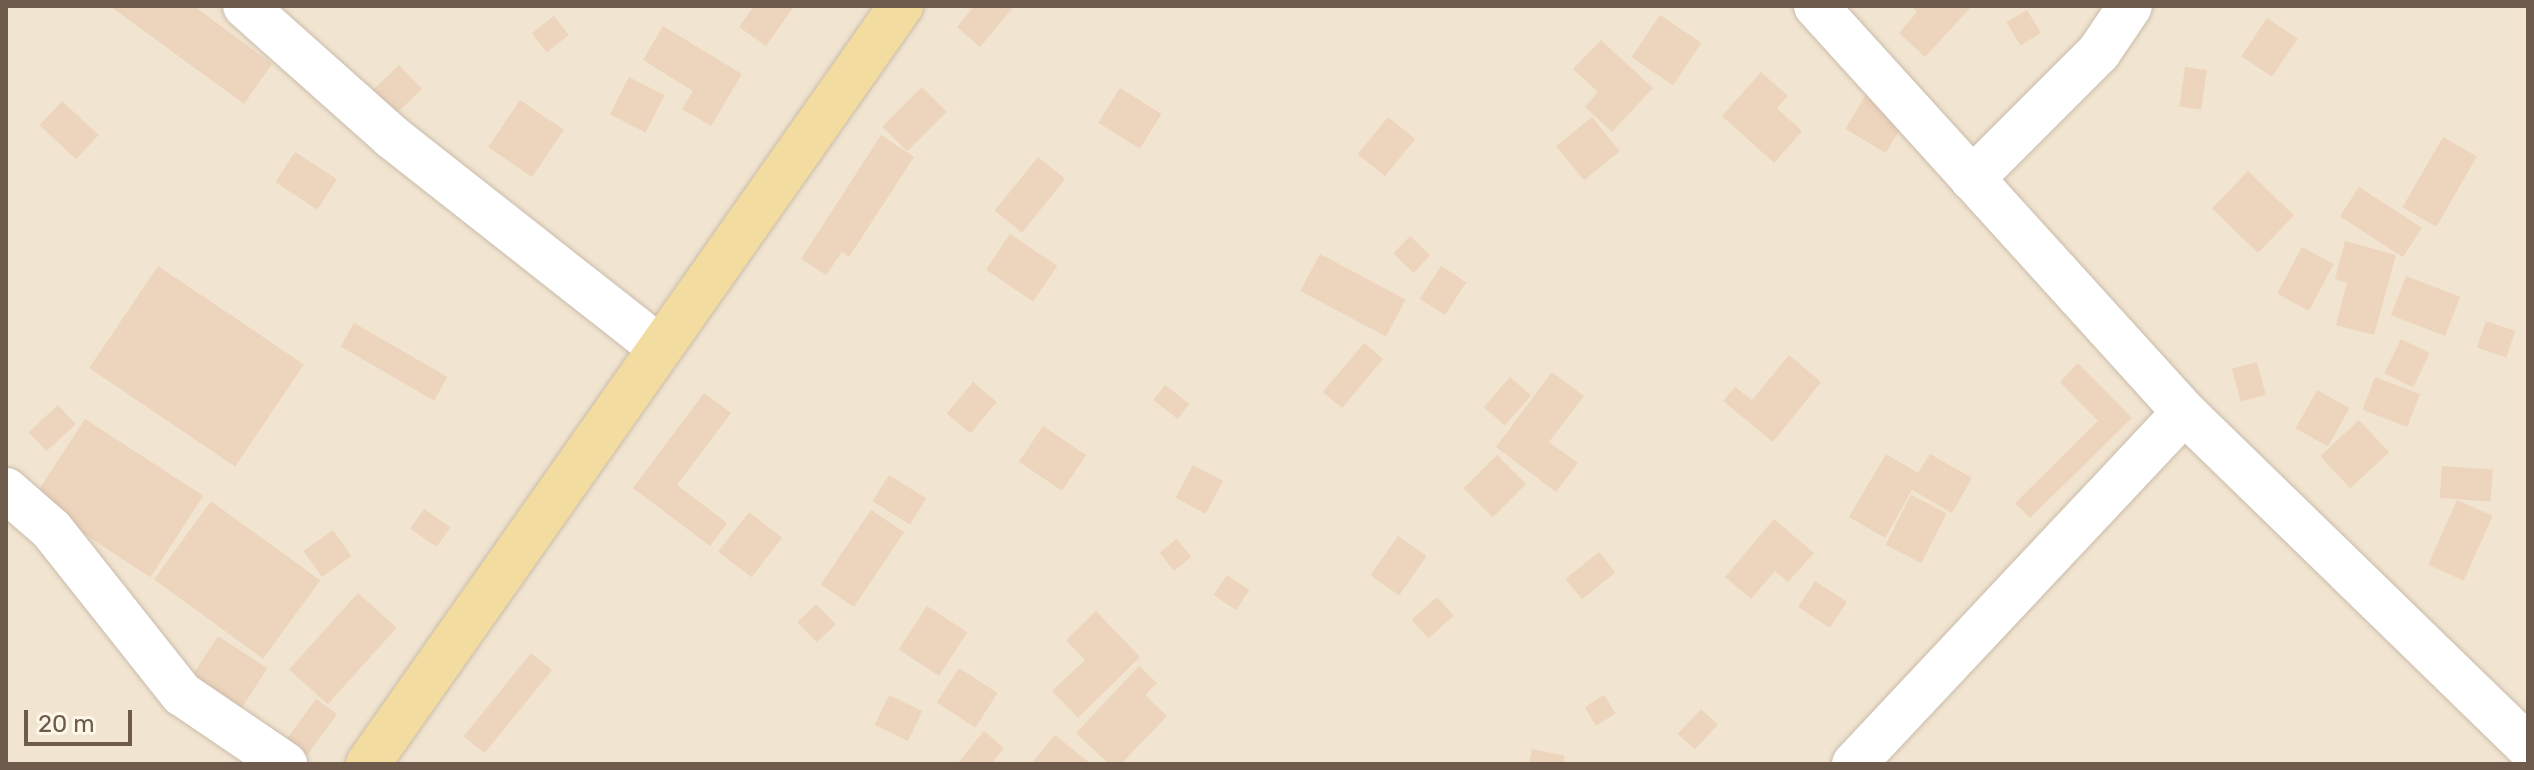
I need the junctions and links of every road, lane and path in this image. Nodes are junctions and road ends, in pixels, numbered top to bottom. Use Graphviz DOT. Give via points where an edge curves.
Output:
graph roads {
  1 [pos="245,6"];
  2 [pos="901,6"];
  3 [pos="1816,6"];
  4 [pos="2130,6"];
  5 [pos="1972,179"];
  6 [pos="660,348"];
  7 [pos="2184,412"];
  8 [pos="6,490"];
  9 [pos="2528,747"];
  10 [pos="285,764"];
  11 [pos="368,764"];
  12 [pos="1854,764"];
  1 -- 6 [label="street" via="392,137"];
  2 -- 6 [label="main road"];
  3 -- 5 [label="street"];
  4 -- 5 [label="street" via="2099,52"];
  5 -- 7 [label="street"];
  6 -- 11 [label="main road"];
  7 -- 9 [label="street"];
  7 -- 12 [label="street"];
  8 -- 10 [label="street" via="51,529 182,694"];
}
